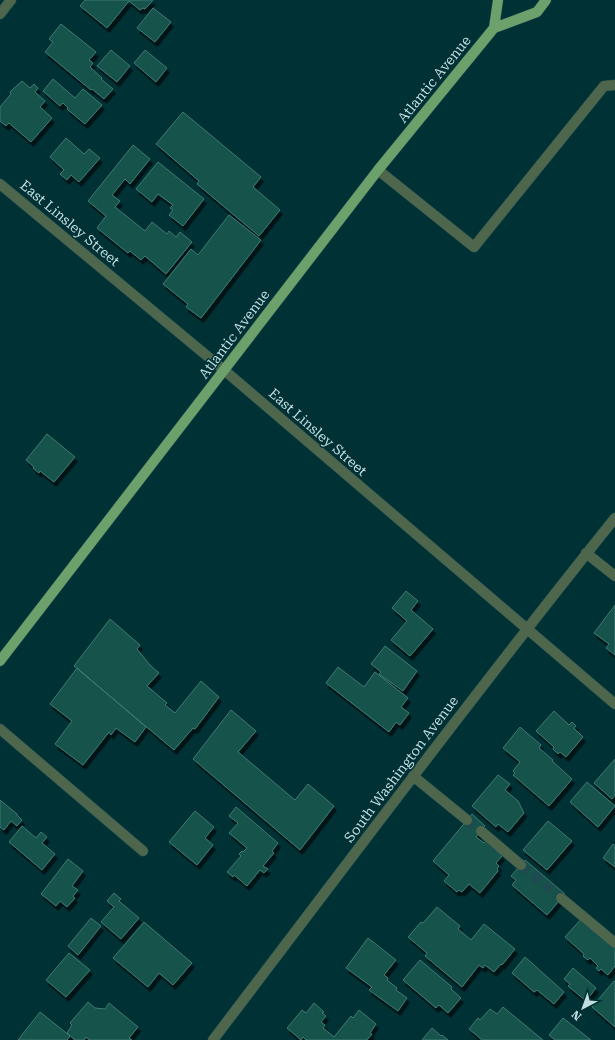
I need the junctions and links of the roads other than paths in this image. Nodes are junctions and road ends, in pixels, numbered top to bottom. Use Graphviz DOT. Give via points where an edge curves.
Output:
graph roads {
  1 [pos="11,0"];
  2 [pos="498,0"];
  3 [pos="546,0"];
  4 [pos="0,14"];
  5 [pos="494,28"];
  6 [pos="615,84"];
  7 [pos="378,170"];
  8 [pos="0,184"];
  9 [pos="224,370"];
  10 [pos="615,518"];
  11 [pos="586,553"];
  12 [pos="615,576"];
  13 [pos="526,629"];
  14 [pos="0,661"];
  15 [pos="615,704"];
  16 [pos="0,729"];
  17 [pos="413,776"];
  18 [pos="467,820"];
  19 [pos="481,831"];
  20 [pos="143,851"];
  21 [pos="521,865"];
  22 [pos="561,898"];
  23 [pos="615,943"];
  24 [pos="213,1040"];
  1 -- 4 [label="street"];
  2 -- 5 [label="main road"];
  3 -- 5 [label="main road" via="537,12"];
  5 -- 7 [label="main road, Atlantic Avenue"];
  6 -- 7 [label="street" via="604,86 474,247"];
  7 -- 9 [label="main road, Atlantic Avenue"];
  8 -- 9 [label="street, East Linsley Street"];
  9 -- 13 [label="street, East Linsley Street"];
  9 -- 14 [label="main road, Atlantic Avenue"];
  10 -- 11 [label="street, South Washington Avenue"];
  11 -- 12 [label="street"];
  11 -- 13 [label="street, South Washington Avenue"];
  13 -- 15 [label="street, East Linsley Street"];
  13 -- 17 [label="street, South Washington Avenue"];
  16 -- 20 [label="street"];
  17 -- 18 [label="street"];
  17 -- 24 [label="street, South Washington Avenue"];
  19 -- 21 [label="street"];
  22 -- 23 [label="street"];
}
